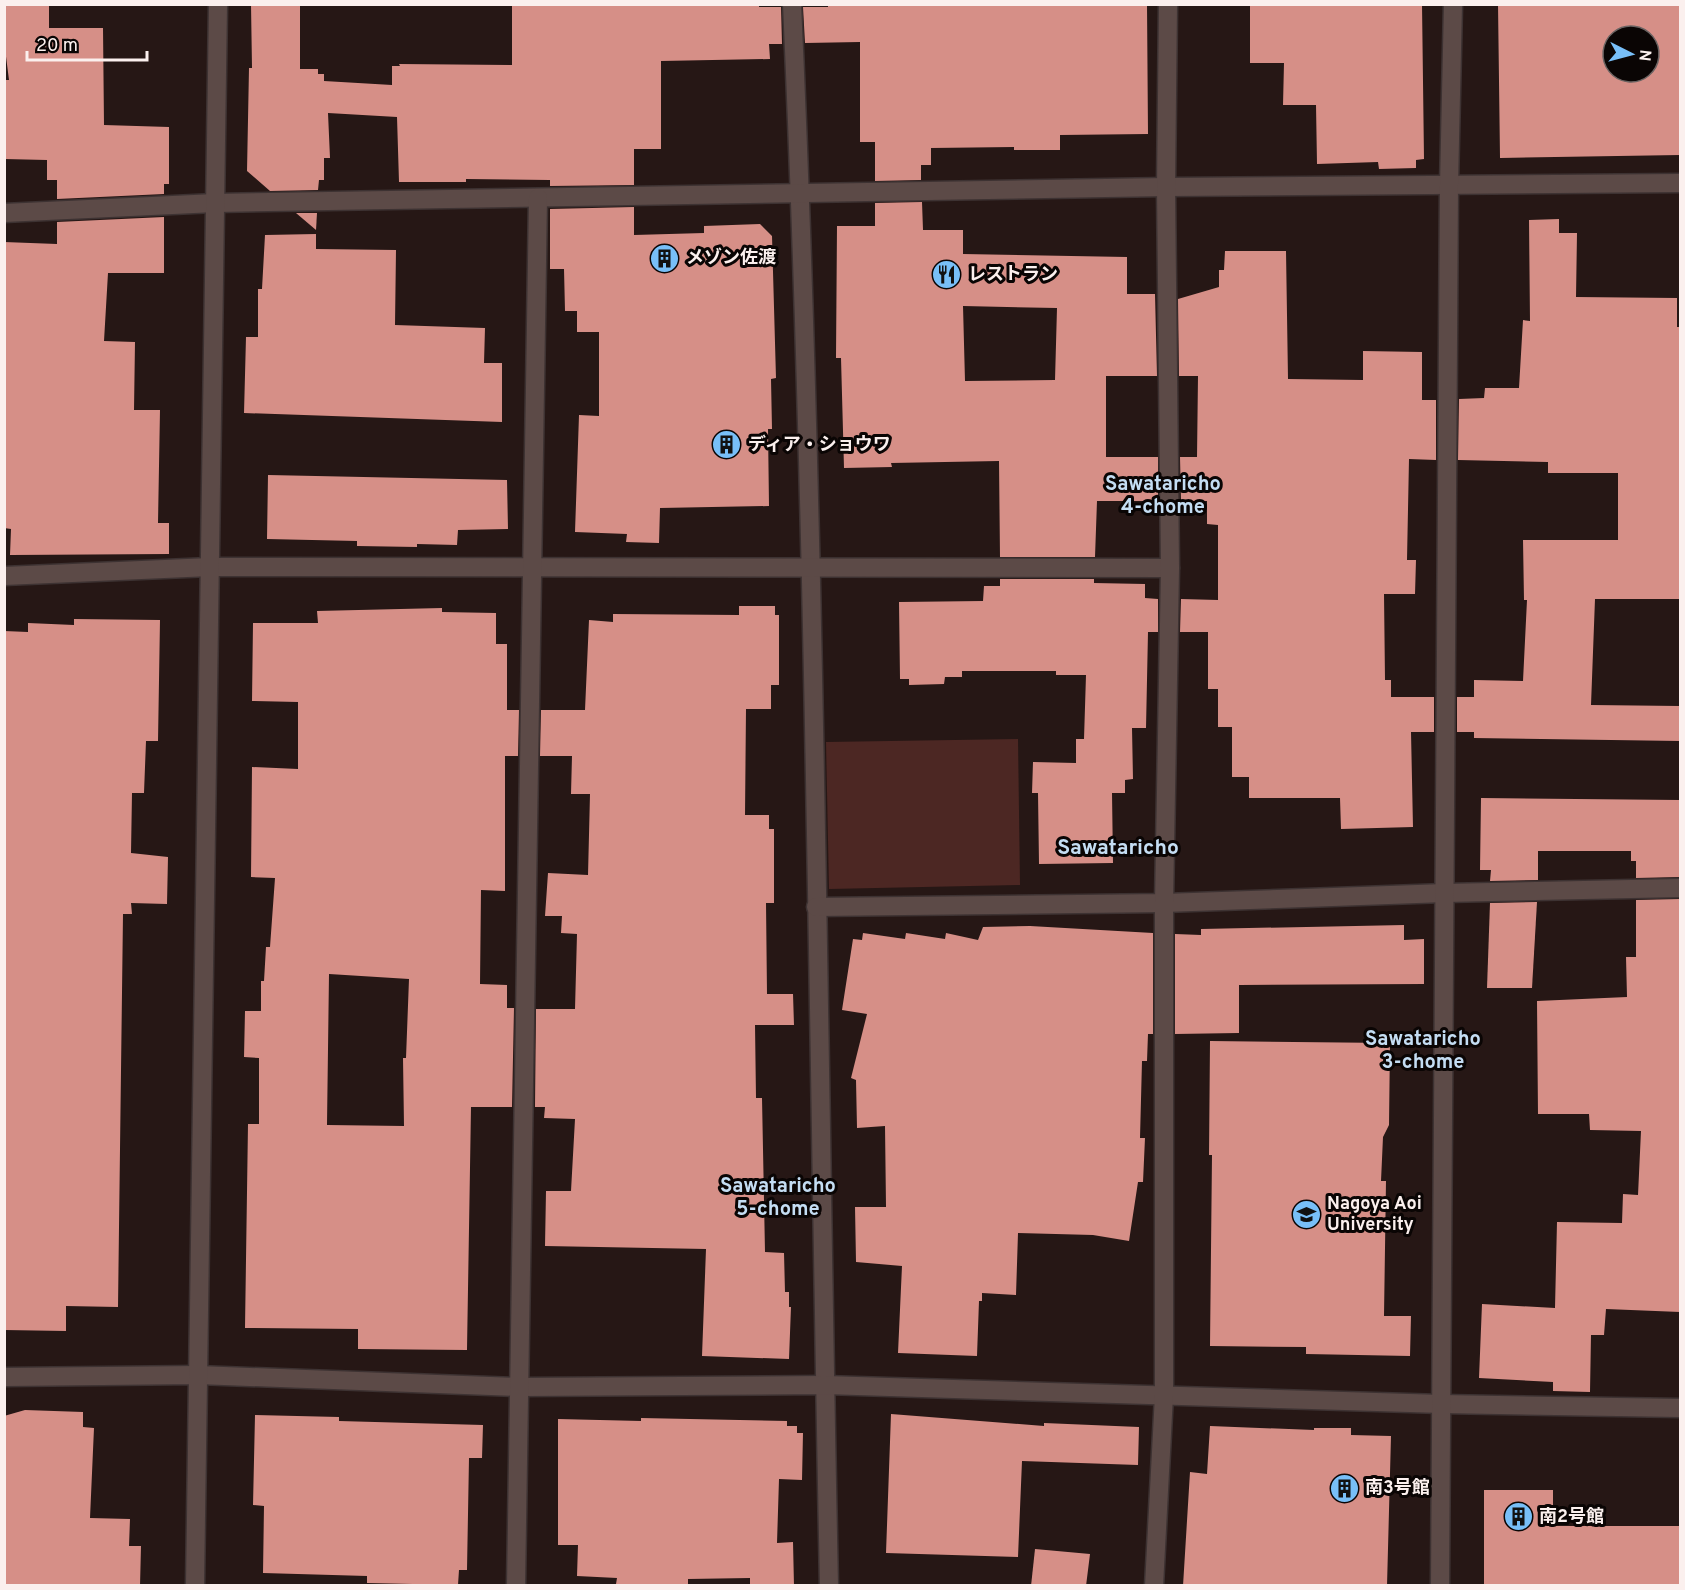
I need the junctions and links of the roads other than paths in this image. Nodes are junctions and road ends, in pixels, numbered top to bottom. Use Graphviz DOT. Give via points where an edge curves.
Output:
graph roads {
  1 [pos="218,4"];
  2 [pos="792,4"];
  3 [pos="1168,4"];
  4 [pos="1454,4"];
  5 [pos="1680,183"];
  6 [pos="1449,185"];
  7 [pos="1166,187"];
  8 [pos="801,195"];
  9 [pos="538,198"];
  10 [pos="215,203"];
  11 [pos="4,213"];
  12 [pos="532,566"];
  13 [pos="810,566"];
  14 [pos="210,567"];
  15 [pos="1170,568"];
  16 [pos="4,576"];
  17 [pos="1680,888"];
  18 [pos="1445,892"];
  19 [pos="1164,903"];
  20 [pos="816,907"];
  21 [pos="198,1375"];
  22 [pos="4,1377"];
  23 [pos="825,1384"];
  24 [pos="519,1386"];
  25 [pos="1164,1395"];
  26 [pos="1442,1404"];
  27 [pos="1680,1408"];
  28 [pos="195,1586"];
  29 [pos="516,1586"];
  30 [pos="829,1586"];
  31 [pos="1154,1586"];
  32 [pos="1440,1586"];
  1 -- 10 [label="street"];
  2 -- 8 [label="street"];
  3 -- 7 [label="street"];
  4 -- 6 [label="street"];
  5 -- 6 [label="street"];
  6 -- 7 [label="street"];
  6 -- 18 [label="street"];
  7 -- 8 [label="street"];
  7 -- 15 [label="street"];
  8 -- 9 [label="street"];
  8 -- 13 [label="street"];
  9 -- 10 [label="street"];
  9 -- 12 [label="street"];
  10 -- 11 [label="street"];
  10 -- 14 [label="street"];
  12 -- 13 [label="street"];
  12 -- 14 [label="street"];
  12 -- 24 [label="street"];
  13 -- 15 [label="street"];
  13 -- 20 [label="street"];
  14 -- 16 [label="street"];
  14 -- 21 [label="street"];
  15 -- 19 [label="street"];
  17 -- 18 [label="street"];
  18 -- 19 [label="street"];
  18 -- 26 [label="street"];
  19 -- 20 [label="street"];
  19 -- 25 [label="street"];
  20 -- 23 [label="street"];
  21 -- 22 [label="street"];
  21 -- 24 [label="street"];
  21 -- 28 [label="street"];
  23 -- 24 [label="street"];
  23 -- 25 [label="street"];
  23 -- 30 [label="street"];
  24 -- 29 [label="street"];
  25 -- 26 [label="street"];
  25 -- 31 [label="street"];
  26 -- 27 [label="street"];
  26 -- 32 [label="street"];
}
